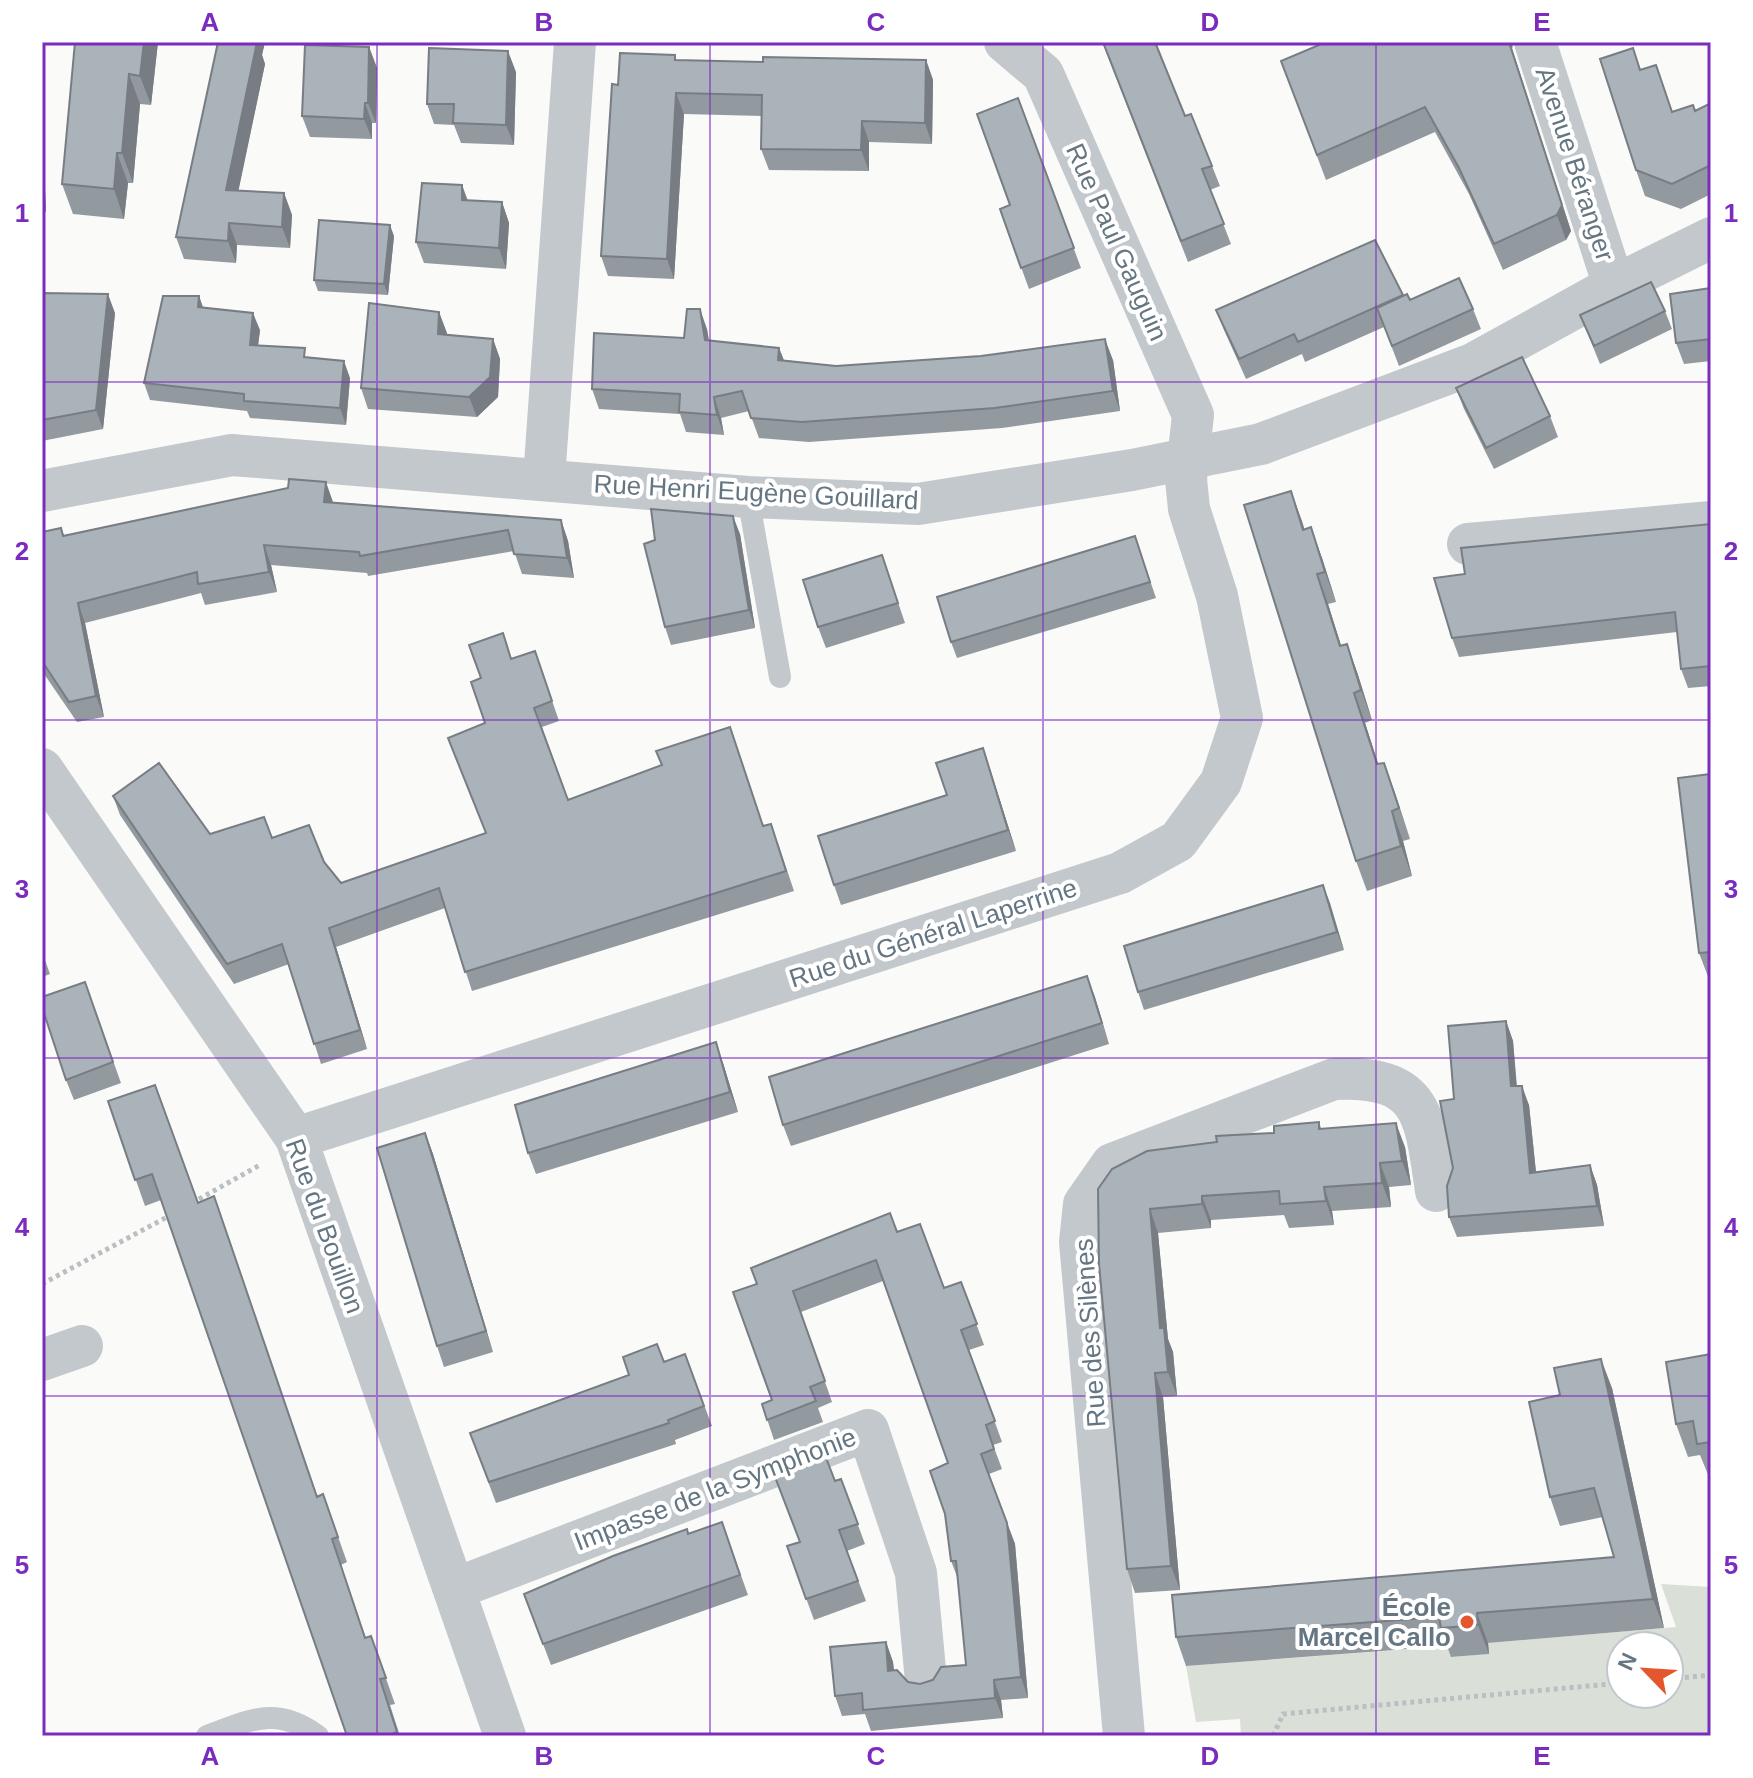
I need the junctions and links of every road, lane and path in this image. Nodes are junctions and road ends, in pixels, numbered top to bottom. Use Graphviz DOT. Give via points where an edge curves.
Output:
graph roads {
  1 [pos="575,42"];
  2 [pos="1005,42"];
  3 [pos="1535,42"];
  4 [pos="1711,238"];
  5 [pos="1614,286"];
  6 [pos="1189,459"];
  7 [pos="544,479"];
  8 [pos="42,491"];
  9 [pos="748,497"];
  10 [pos="1711,522"];
  11 [pos="1468,544"];
  12 [pos="780,677"];
  13 [pos="42,769"];
  14 [pos="296,1138"];
  15 [pos="1436,1191"];
  16 [pos="42,1284"];
  17 [pos="82,1346"];
  18 [pos="42,1360"];
  19 [pos="454,1589"];
  20 [pos="1711,1675"];
  21 [pos="1685,1677"];
  22 [pos="926,1681"];
  23 [pos="1605,1684"];
  24 [pos="207,1736"];
  25 [pos="318,1736"];
  26 [pos="505,1736"];
  27 [pos="1124,1736"];
  28 [pos="1273,1736"];
  1 -- 7 [label="street"];
  2 -- 6 [label="street, Rue Paul Gauguin" via="1043,74 1193,415"];
  3 -- 5 [label="street, Avenue Béranger"];
  4 -- 5 [label="street, Rue Henri Eugène Gouillard"];
  5 -- 6 [label="street, Rue Henri Eugène Gouillard" via="1473,364 1261,444"];
  6 -- 9 [label="street, Rue Henri Eugène Gouillard" via="918,504"];
  6 -- 14 [label="street, Rue du Général Laperrine" via="1189,509 1217,596 1242,718 1221,782 1178,841 1120,873"];
  7 -- 8 [label="street, Rue Henri Eugène Gouillard" via="232,455"];
  7 -- 9 [label="street, Rue Henri Eugène Gouillard"];
  9 -- 12 [label="lane"];
  10 -- 11 [label="street"];
  13 -- 14 [label="street, Rue du Bouillon"];
  14 -- 16 [label="path" via="248,1173"];
  14 -- 19 [label="street, Rue du Bouillon"];
  15 -- 27 [label="street, Rue des Silènes" via="1421,1111 1402,1090 1369,1077 1334,1079 1112,1164 1084,1204 1080,1242"];
  17 -- 18 [label="street"];
  19 -- 22 [label="street, Impasse de la Symphonie" via="868,1430 916,1573"];
  19 -- 26 [label="street, Rue du Bouillon"];
  20 -- 21 [label="path"];
  23 -- 28 [label="path" via="1283,1714"];
  24 -- 25 [label="lane" via="263,1716 299,1722"];
}
